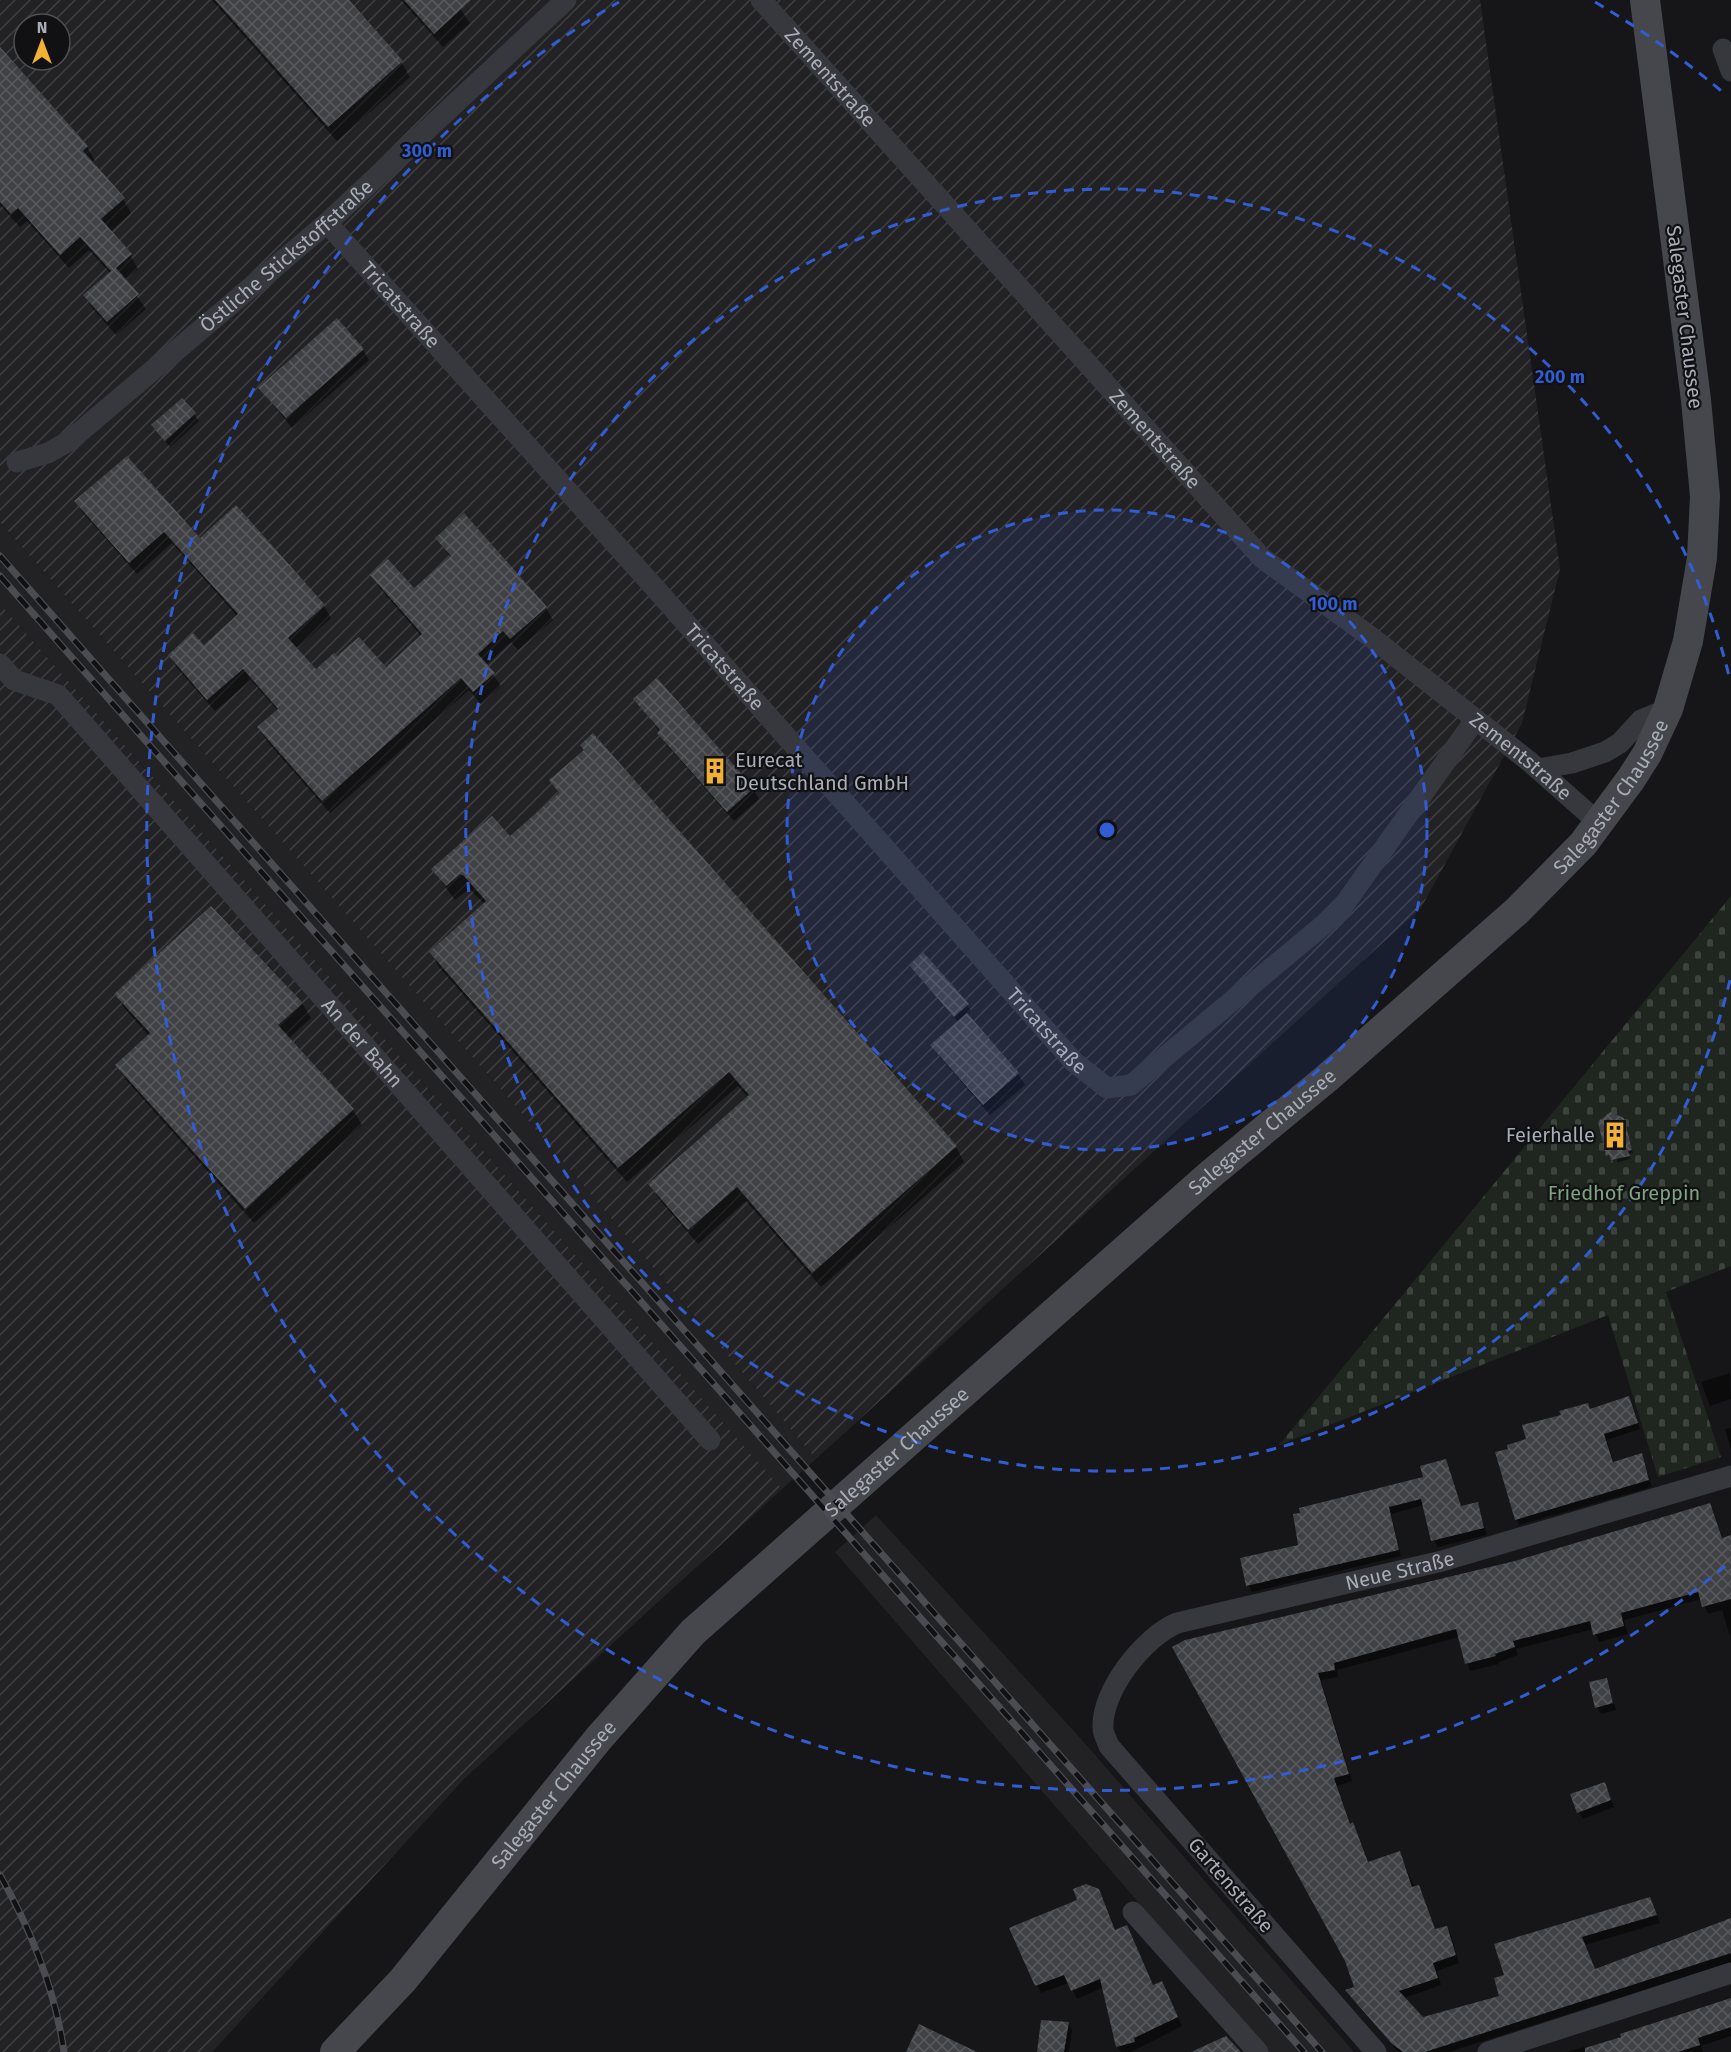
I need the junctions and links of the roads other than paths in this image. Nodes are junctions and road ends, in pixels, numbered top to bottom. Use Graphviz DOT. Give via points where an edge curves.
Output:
graph roads {
  1 [pos="567,0"];
  2 [pos="761,0"];
  3 [pos="1645,0"];
  4 [pos="1723,49"];
  5 [pos="1731,71"];
  6 [pos="327,223"];
  7 [pos="17,462"];
  8 [pos="0,664"];
  9 [pos="1668,709"];
  10 [pos="1475,720"];
  11 [pos="1538,770"];
  12 [pos="1600,824"];
  13 [pos="710,1440"];
  14 [pos="1731,1476"];
  15 [pos="1105,1710"];
  16 [pos="1133,1912"];
  17 [pos="1731,1973"];
  18 [pos="334,2052"];
  19 [pos="1258,2052"];
  20 [pos="1376,2052"];
  21 [pos="1488,2052"];
  1 -- 6 [label="street, Östliche Stickstoffstraße"];
  2 -- 10 [label="street, Zementstraße" via="1262,558 1371,637"];
  3 -- 9 [label="main road, Salegaster Chaussee" via="1705,496 1696,598"];
  4 -- 5 [label="street"];
  6 -- 7 [label="street, Östliche Stickstoffstraße" via="69,441 48,453"];
  6 -- 10 [label="street, Tricatstraße" via="1074,1062 1107,1088 1131,1085 1339,912"];
  8 -- 13 [label="street, An der Bahn" via="14,680 58,695"];
  9 -- 11 [label="street" via="1641,720 1620,743 1605,752"];
  9 -- 12 [label="main road, Salegaster Chaussee" via="1647,754"];
  10 -- 11 [label="street, Zementstraße"];
  11 -- 12 [label="street, Zementstraße"];
  12 -- 18 [label="main road, Salegaster Chaussee" via="1516,911 1327,1078 1212,1173 693,1632 599,1738 402,1980"];
  14 -- 15 [label="street, Neue Straße" via="1443,1561 1177,1623 1162,1630 1132,1658"];
  15 -- 20 [label="street, Gartenstraße" via="1102,1730 1109,1746"];
  16 -- 19 [label="street"];
  17 -- 21 [label="street"];
}
